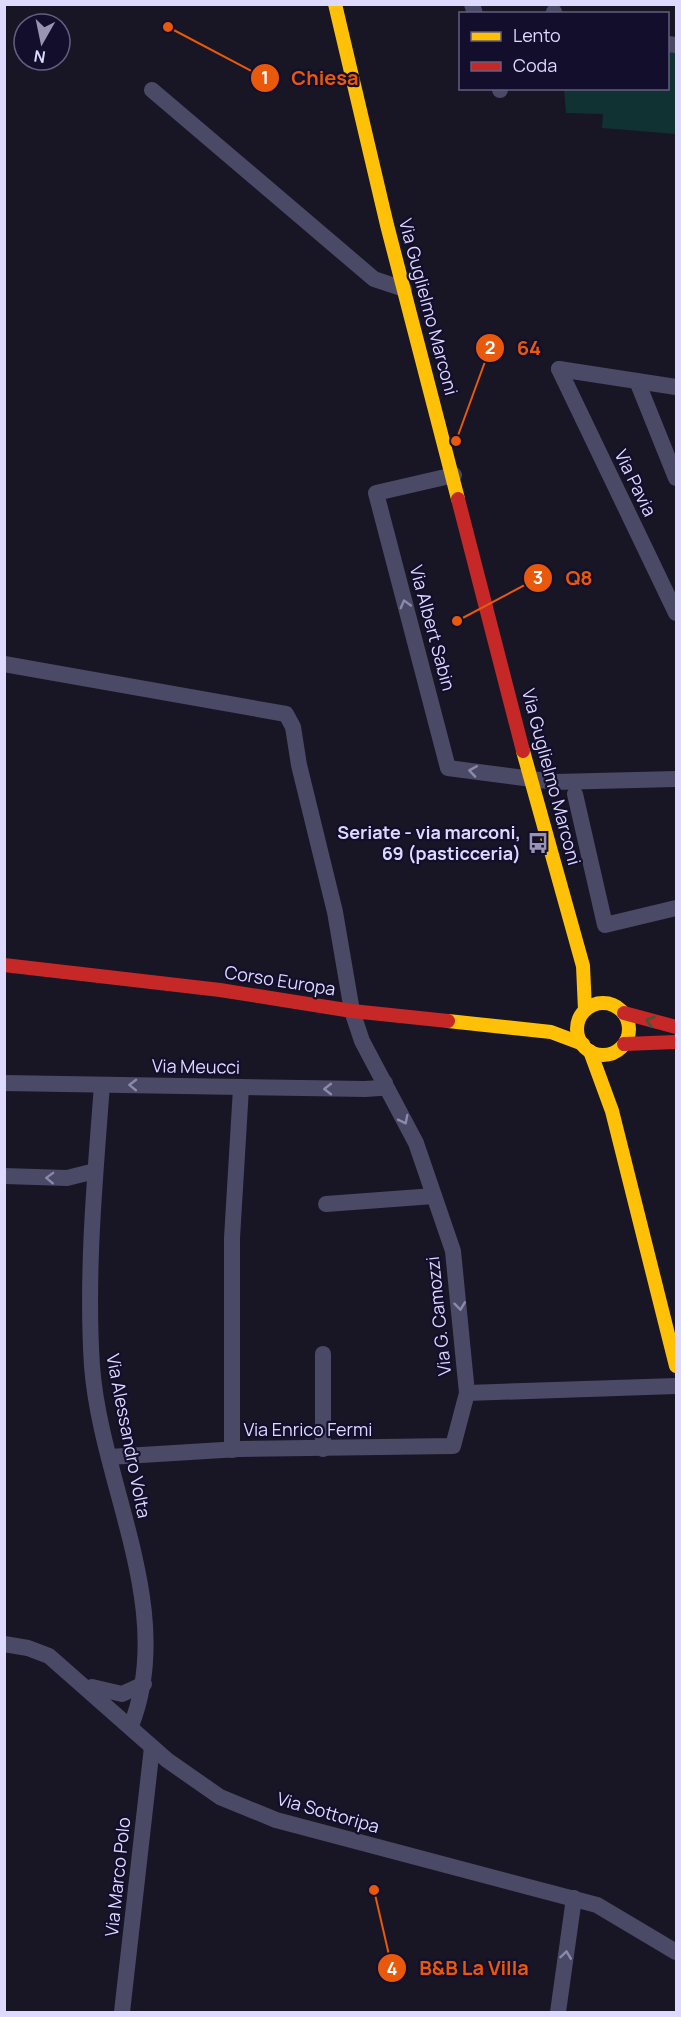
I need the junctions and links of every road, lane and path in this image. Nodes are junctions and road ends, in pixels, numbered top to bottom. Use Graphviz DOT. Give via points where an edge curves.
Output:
graph roads {
  1 [pos="335,4"];
  2 [pos="152,90"];
  3 [pos="404,289"];
  4 [pos="637,381"];
  5 [pos="676,387"];
  6 [pos="454,475"];
  7 [pos="676,478"];
  8 [pos="676,613"];
  9 [pos="4,664"];
  10 [pos="676,779"];
  11 [pos="531,780"];
  12 [pos="575,794"];
  13 [pos="676,908"];
  14 [pos="4,965"];
  15 [pos="584,966"];
  16 [pos="609,1004"];
  17 [pos="352,1011"];
  18 [pos="624,1013"];
  19 [pos="583,1014"];
  20 [pos="676,1027"];
  21 [pos="551,1032"];
  22 [pos="676,1042"];
  23 [pos="622,1046"];
  24 [pos="587,1048"];
  25 [pos="4,1083"];
  26 [pos="385,1083"];
  27 [pos="102,1085"];
  28 [pos="241,1088"];
  29 [pos="606,1090"];
  30 [pos="95,1172"];
  31 [pos="4,1176"];
  32 [pos="434,1196"];
  33 [pos="326,1204"];
  34 [pos="323,1354"];
  35 [pos="676,1366"];
  36 [pos="676,1386"];
  37 [pos="467,1393"];
  38 [pos="323,1449"];
  39 [pos="232,1450"];
  40 [pos="109,1457"];
  41 [pos="4,1644"];
  42 [pos="144,1684"];
  43 [pos="84,1685"];
  44 [pos="131,1726"];
  45 [pos="152,1747"];
  46 [pos="574,1898"];
  47 [pos="676,1952"];
  48 [pos="122,2013"];
  49 [pos="558,2013"];
  1 -- 3 [label="main road, Via Guglielmo Marconi"];
  2 -- 3 [label="street" via="374,279"];
  3 -- 6 [label="main road, Via Guglielmo Marconi"];
  4 -- 5 [label="street"];
  4 -- 7 [label="street"];
  4 -- 8 [label="street, Via Pavia" via="559,369"];
  6 -- 11 [label="main road, Via Guglielmo Marconi"];
  11 -- 6 [label="street, Via Albert Sabin, one-way" via="448,768 376,493"];
  9 -- 17 [label="street, Via G. Camozzi" via="286,714 293,727"];
  10 -- 11 [label="street"];
  11 -- 15 [label="main road, Via Guglielmo Marconi"];
  12 -- 13 [label="street" via="605,925"];
  14 -- 17 [label="main road, Corso Europa" via="220,990"];
  15 -- 16 [label="main road, Via Guglielmo Marconi"];
  15 -- 19 [label="main road, Via Guglielmo Marconi"];
  16 -- 18 [label="main road"];
  16 -- 19 [label="main road" via="592,1006"];
  17 -- 21 [label="main road, Corso Europa"];
  17 -- 26 [label="street, Via G. Camozzi" via="362,1041"];
  20 -- 18 [label="main road, one-way"];
  18 -- 23 [label="main road" via="629,1030"];
  19 -- 21 [label="main road"];
  19 -- 24 [label="main road" via="578,1032"];
  21 -- 24 [label="main road, Corso Europa"];
  22 -- 23 [label="main road, Corso Europa"];
  23 -- 24 [label="main road, Corso Europa" via="605,1054"];
  23 -- 29 [label="main road"];
  24 -- 29 [label="main road"];
  25 -- 27 [label="street, Via Meucci"];
  26 -- 28 [label="street, Via Meucci, one-way" via="380,1088 365,1089"];
  26 -- 32 [label="street, Via G. Camozzi, one-way" via="416,1143"];
  28 -- 27 [label="street, Via Meucci, one-way"];
  27 -- 30 [label="street, Via Alessandro Volta"];
  28 -- 39 [label="street" via="232,1239"];
  29 -- 35 [label="main road"];
  30 -- 31 [label="street, one-way" via="67,1178"];
  30 -- 40 [label="street, Via Alessandro Volta" via="92,1368"];
  32 -- 33 [label="street"];
  32 -- 37 [label="street, Via G. Camozzi, one-way" via="453,1251"];
  34 -- 38 [label="street"];
  36 -- 37 [label="street, Via G. Camozzi"];
  37 -- 38 [label="street, Via Enrico Fermi" via="453,1446"];
  38 -- 39 [label="street, Via Enrico Fermi"];
  39 -- 40 [label="street, Via Enrico Fermi"];
  40 -- 42 [label="street, Via Alessandro Volta" via="145,1610"];
  41 -- 43 [label="street, Via Sottoripa" via="49,1656"];
  42 -- 43 [label="street" via="122,1694"];
  42 -- 44 [label="street, Via Alessandro Volta"];
  43 -- 44 [label="street, Via Sottoripa"];
  44 -- 45 [label="street, Via Sottoripa"];
  45 -- 46 [label="street, Via Sottoripa" via="220,1797 276,1820"];
  45 -- 48 [label="street, Via Marco Polo"];
  46 -- 47 [label="street, Via Sottoripa" via="597,1905"];
  49 -- 46 [label="street, one-way"];
}
